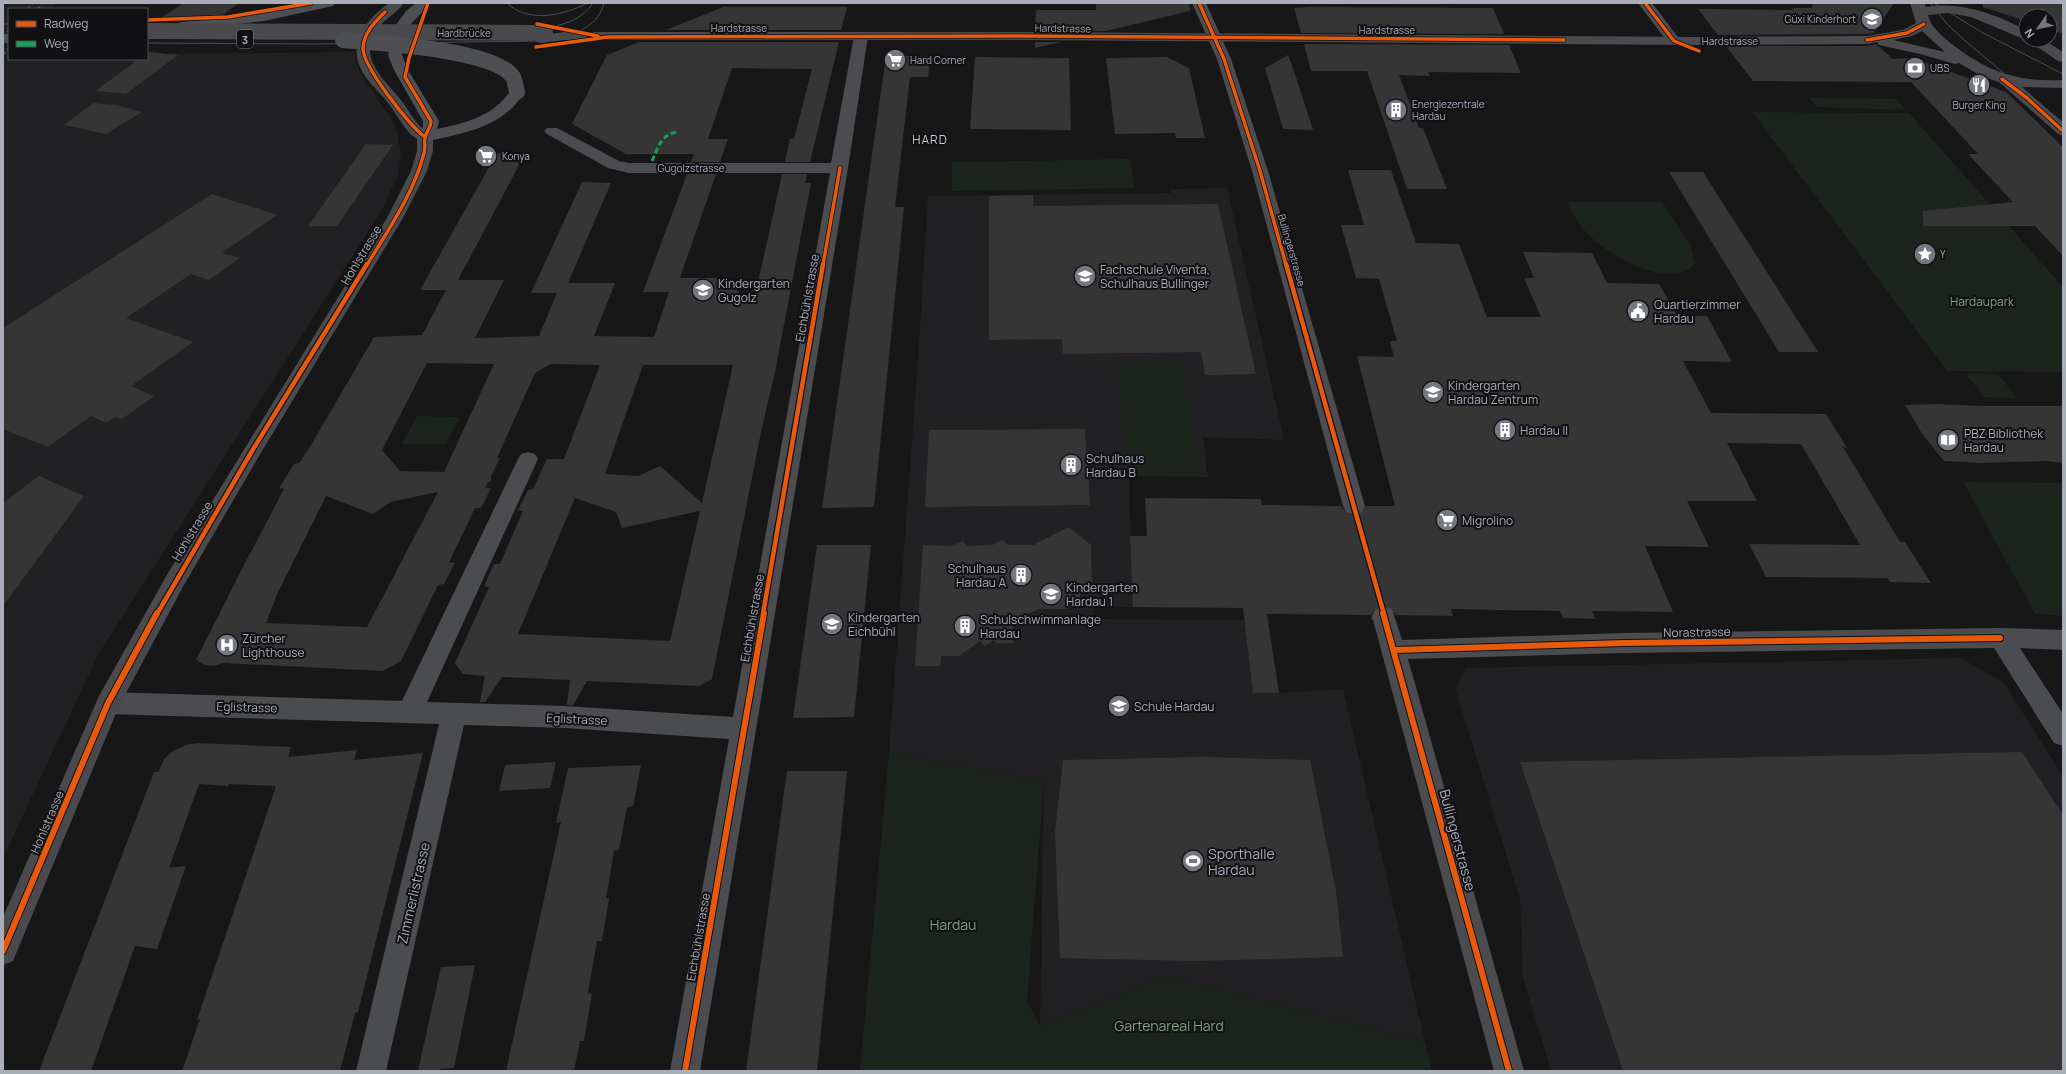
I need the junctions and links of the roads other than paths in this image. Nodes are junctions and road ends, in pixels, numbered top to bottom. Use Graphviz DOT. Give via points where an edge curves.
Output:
graph roads {
  1 [pos="328,3"];
  2 [pos="398,3"];
  3 [pos="424,3"];
  4 [pos="1199,3"];
  5 [pos="1645,3"];
  6 [pos="1953,3"];
  7 [pos="1968,12"];
  8 [pos="1921,13"];
  9 [pos="148,30"];
  10 [pos="148,30"];
  11 [pos="2018,32"];
  12 [pos="543,36"];
  13 [pos="562,36"];
  14 [pos="861,36"];
  15 [pos="148,38"];
  16 [pos="1215,38"];
  17 [pos="343,40"];
  18 [pos="1867,40"];
  19 [pos="1674,41"];
  20 [pos="2047,48"];
  21 [pos="2063,58"];
  22 [pos="1971,65"];
  23 [pos="2002,79"];
  24 [pos="2063,84"];
  25 [pos="552,131"];
  26 [pos="2063,131"];
  27 [pos="425,137"];
  28 [pos="840,168"];
  29 [pos="528,459"];
  30 [pos="1354,506"];
  31 [pos="1384,616"];
  32 [pos="2000,638"];
  33 [pos="2063,640"];
  34 [pos="1394,650"];
  35 [pos="108,703"];
  36 [pos="410,711"];
  37 [pos="454,715"];
  38 [pos="743,728"];
  39 [pos="2063,735"];
  40 [pos="3,951"];
  41 [pos="371,1071"];
  42 [pos="685,1071"];
  43 [pos="1509,1071"];
  1 -- 9 [label="main road, Hardbrücke / 3" via="264,17"];
  2 -- 27 [label="main road" via="371,26 362,48 364,59 372,76 400,108 414,129"];
  3 -- 27 [label="main road, Hohlstrasse" via="403,25 395,55 431,121 431,127"];
  4 -- 16 [label="street, Bullingerstrasse"];
  5 -- 19 [label="street"];
  6 -- 7 [label="main road"];
  7 -- 8 [label="main road" via="1946,8"];
  7 -- 11 [label="main road"];
  8 -- 18 [label="main road, Hardstrasse" via="1907,34"];
  8 -- 22 [label="main road" via="1938,40"];
  10 -- 12 [label="main road, Hardbrücke, bridge"];
  12 -- 13 [label="main road, Hardbrücke"];
  12 -- 17 [label="main road, Hardbrücke, bridge"];
  13 -- 14 [label="main road, Hardstrasse"];
  14 -- 16 [label="main road, Hardstrasse"];
  14 -- 28 [label="street, Eichbühlstrasse"];
  15 -- 17 [label="main road, Hardbrücke / 3"];
  16 -- 19 [label="main road, Hardstrasse"];
  16 -- 30 [label="street, Bullingerstrasse" via="1227,66 1251,142"];
  17 -- 27 [label="main road, Hardbrücke / 3, bridge" via="434,48 480,58 513,75 517,82 517,92 507,107 493,116"];
  18 -- 19 [label="main road, Hardstrasse"];
  18 -- 22 [label="main road, Hardstrasse" via="1923,50"];
  20 -- 21 [label="main road"];
  22 -- 23 [label="main road"];
  23 -- 24 [label="main road" via="2029,85"];
  23 -- 26 [label="main road"];
  25 -- 28 [label="street, Gugolzstrasse" via="614,165 629,168"];
  27 -- 35 [label="main road, Hohlstrasse" via="424,156 419,172 395,218 188,558"];
  28 -- 38 [label="street, Eichbühlstrasse"];
  29 -- 36 [label="street"];
  31 -- 34 [label="street, Bullingerstrasse"];
  32 -- 33 [label="street, Norastrasse"];
  32 -- 34 [label="street, Norastrasse" via="1624,643"];
  32 -- 39 [label="street"];
  34 -- 43 [label="street, Bullingerstrasse"];
  35 -- 36 [label="street, Eglistrasse"];
  35 -- 40 [label="main road, Hohlstrasse"];
  36 -- 37 [label="street, Eglistrasse"];
  37 -- 38 [label="street, Eglistrasse" via="565,717"];
  37 -- 41 [label="street, Zimmerlistrasse"];
  38 -- 42 [label="street, Eichbühlstrasse"];
}
